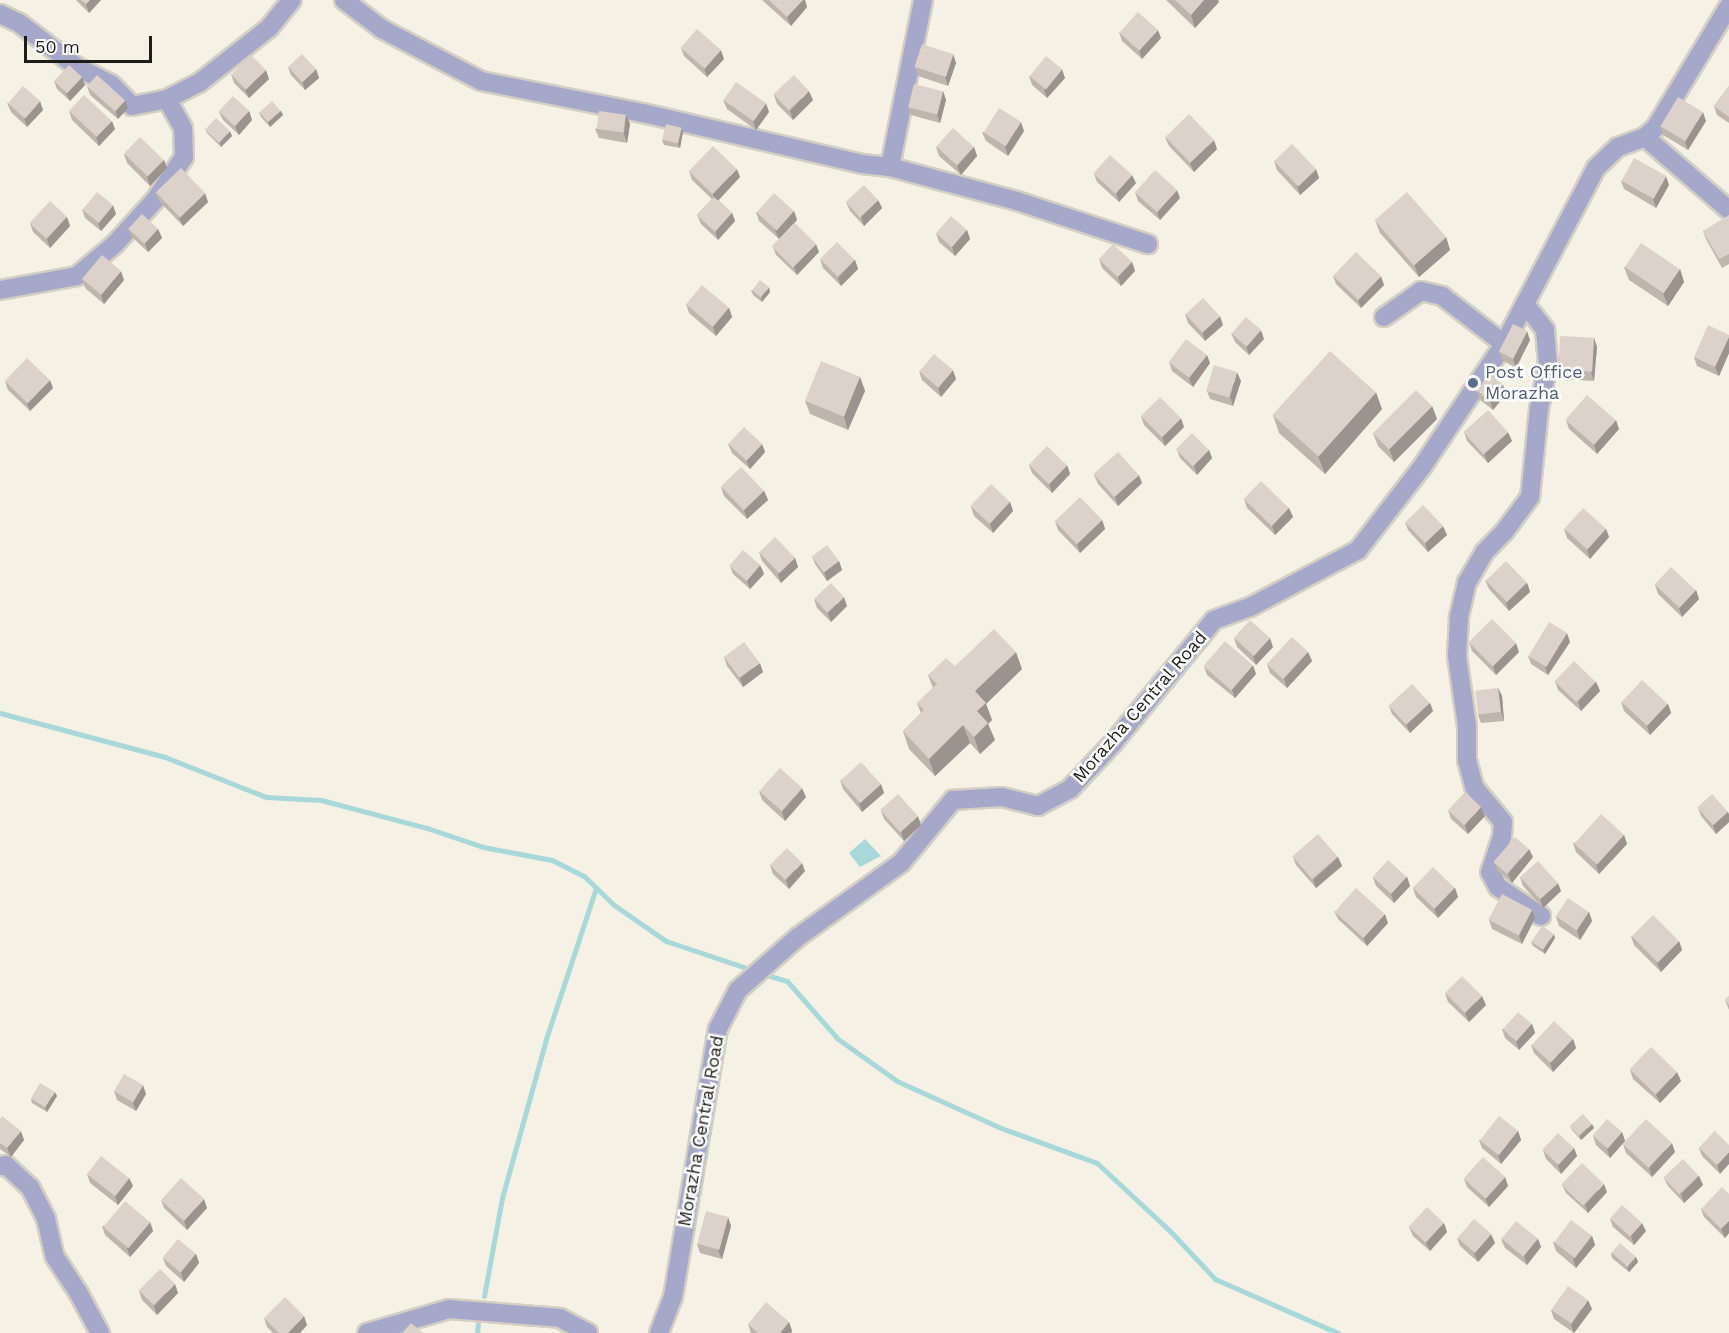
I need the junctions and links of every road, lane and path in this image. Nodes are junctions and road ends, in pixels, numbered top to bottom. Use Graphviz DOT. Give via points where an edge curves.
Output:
graph roads {
  1 [pos="291,0"];
  2 [pos="345,0"];
  3 [pos="923,0"];
  4 [pos="1729,6"];
  5 [pos="0,14"];
  6 [pos="167,99"];
  7 [pos="1645,137"];
  8 [pos="890,167"];
  9 [pos="1729,210"];
  10 [pos="1148,244"];
  11 [pos="0,290"];
  12 [pos="1525,304"];
  13 [pos="1384,317"];
  14 [pos="1504,344"];
  15 [pos="1541,916"];
  16 [pos="0,1166"];
  17 [pos="100,1333"];
  18 [pos="367,1333"];
  19 [pos="588,1333"];
  20 [pos="659,1333"];
  1 -- 6 [label="street" via="261,35 200,83"];
  2 -- 8 [label="street" via="382,29 482,81"];
  3 -- 8 [label="street"];
  4 -- 7 [label="street" via="1680,90"];
  5 -- 6 [label="street" via="19,23 77,67 111,84 132,106"];
  6 -- 11 [label="street" via="183,128 184,157 155,200 115,244 77,276"];
  7 -- 9 [label="street"];
  7 -- 12 [label="street, Morazha Central Road" via="1618,147 1596,168"];
  8 -- 10 [label="street" via="1017,201"];
  12 -- 14 [label="street, Morazha Central Road"];
  12 -- 15 [label="street" via="1545,330 1548,364 1530,497 1484,554 1467,582 1459,618 1457,656 1467,726 1467,760 1474,787 1503,822 1490,872 1498,887"];
  13 -- 14 [label="street" via="1421,291 1442,296"];
  14 -- 20 [label="street, Morazha Central Road" via="1422,467 1358,550 1250,607 1214,620 1070,789 1038,806 1002,797 953,800 901,863 798,937 738,990 718,1029 673,1297"];
  16 -- 17 [label="street" via="6,1165 30,1187 46,1219 55,1257"];
  18 -- 19 [label="street" via="449,1309 560,1318"];
}
